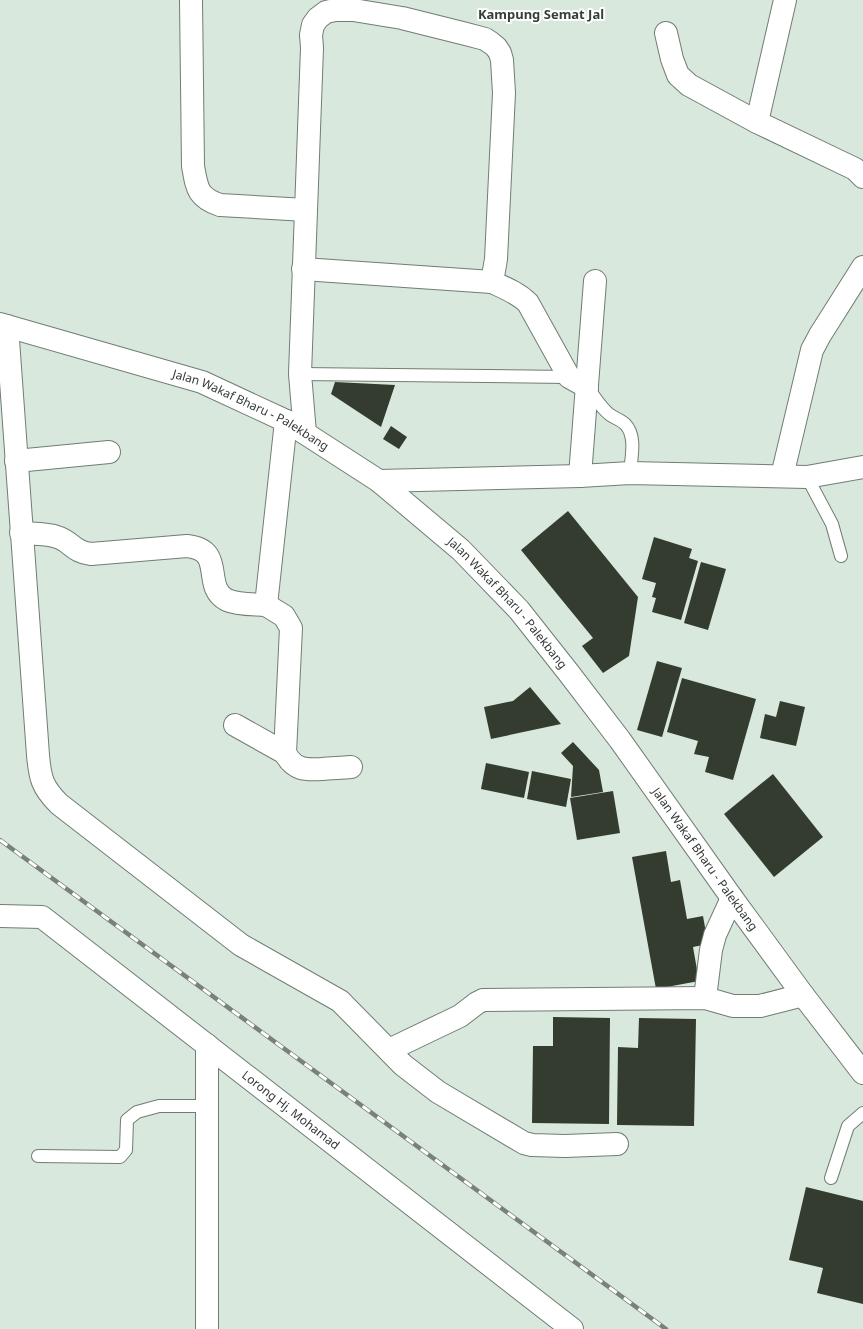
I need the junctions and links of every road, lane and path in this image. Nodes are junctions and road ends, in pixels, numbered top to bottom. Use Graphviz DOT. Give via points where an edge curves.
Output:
graph roads {
  1 [pos="191,0"];
  2 [pos="785,0"];
  3 [pos="403,9"];
  4 [pos="666,33"];
  5 [pos="757,122"];
  6 [pos="863,177"];
  7 [pos="306,210"];
  8 [pos="863,267"];
  9 [pos="303,270"];
  10 [pos="595,281"];
  11 [pos="492,282"];
  12 [pos="4,325"];
  13 [pos="300,374"];
  14 [pos="578,382"];
  15 [pos="286,421"];
  16 [pos="305,433"];
  17 [pos="109,452"];
  18 [pos="16,461"];
  19 [pos="863,467"];
  20 [pos="630,473"];
  21 [pos="580,476"];
  22 [pos="782,476"];
  23 [pos="807,476"];
  24 [pos="379,481"];
  25 [pos="21,533"];
  26 [pos="841,556"];
  27 [pos="266,605"];
  28 [pos="236,725"];
  29 [pos="285,753"];
  30 [pos="351,767"];
  31 [pos="732,898"];
  32 [pos="0,916"];
  33 [pos="803,995"];
  34 [pos="705,998"];
  35 [pos="207,1045"];
  36 [pos="389,1050"];
  37 [pos="863,1073"];
  38 [pos="207,1106"];
  39 [pos="863,1113"];
  40 [pos="617,1144"];
  41 [pos="38,1156"];
  42 [pos="832,1178"];
  43 [pos="207,1329"];
  44 [pos="572,1329"];
  1 -- 7 [label="street" via="193,166 196,184 202,197 220,205"];
  2 -- 5 [label="street"];
  3 -- 7 [label="street" via="336,10 326,12 313,26"];
  3 -- 11 [label="street" via="485,40 500,53 504,93 496,259"];
  4 -- 5 [label="street" via="678,75 689,85"];
  5 -- 6 [label="street" via="855,169"];
  7 -- 9 [label="street"];
  8 -- 22 [label="street" via="812,350"];
  9 -- 11 [label="street"];
  9 -- 13 [label="street"];
  10 -- 14 [label="street"];
  11 -- 14 [label="street" via="518,294 528,303"];
  12 -- 15 [label="street, Jalan Wakaf Bharu - Palekbang" via="202,382"];
  12 -- 18 [label="street"];
  13 -- 14 [label="lane"];
  13 -- 16 [label="street"];
  14 -- 20 [label="lane" via="608,414 630,430"];
  14 -- 21 [label="street"];
  15 -- 16 [label="street, Jalan Wakaf Bharu - Palekbang"];
  15 -- 27 [label="street"];
  16 -- 24 [label="street, Jalan Wakaf Bharu - Palekbang"];
  17 -- 18 [label="street"];
  18 -- 25 [label="street"];
  19 -- 23 [label="street"];
  20 -- 21 [label="street"];
  20 -- 22 [label="street"];
  21 -- 24 [label="street"];
  22 -- 23 [label="street"];
  23 -- 26 [label="lane" via="832,524"];
  24 -- 31 [label="street, Jalan Wakaf Bharu - Palekbang" via="461,550 519,610 620,740"];
  25 -- 27 [label="street" via="57,537 76,550 90,554 196,547 209,559 216,589 220,595 235,602"];
  25 -- 36 [label="street" via="39,771 50,795 241,945 340,1001"];
  27 -- 29 [label="street" via="284,616 291,628"];
  28 -- 29 [label="street"];
  29 -- 30 [label="street" via="290,762 302,769"];
  31 -- 33 [label="street, Jalan Wakaf Bharu - Palekbang"];
  31 -- 34 [label="street" via="712,945"];
  32 -- 35 [label="street, Lorong Hj. Mohamad" via="42,917"];
  33 -- 34 [label="street" via="760,1006 734,1006"];
  33 -- 37 [label="street, Jalan Wakaf Bharu - Palekbang"];
  34 -- 36 [label="street" via="483,1000 460,1016"];
  35 -- 38 [label="street"];
  35 -- 44 [label="street, Lorong Hj. Mohamad"];
  36 -- 40 [label="street" via="403,1065 438,1092 524,1143 566,1146"];
  38 -- 41 [label="lane" via="159,1106 137,1112 127,1120 126,1150 120,1157"];
  38 -- 43 [label="street"];
  39 -- 42 [label="lane" via="848,1126"];
}
